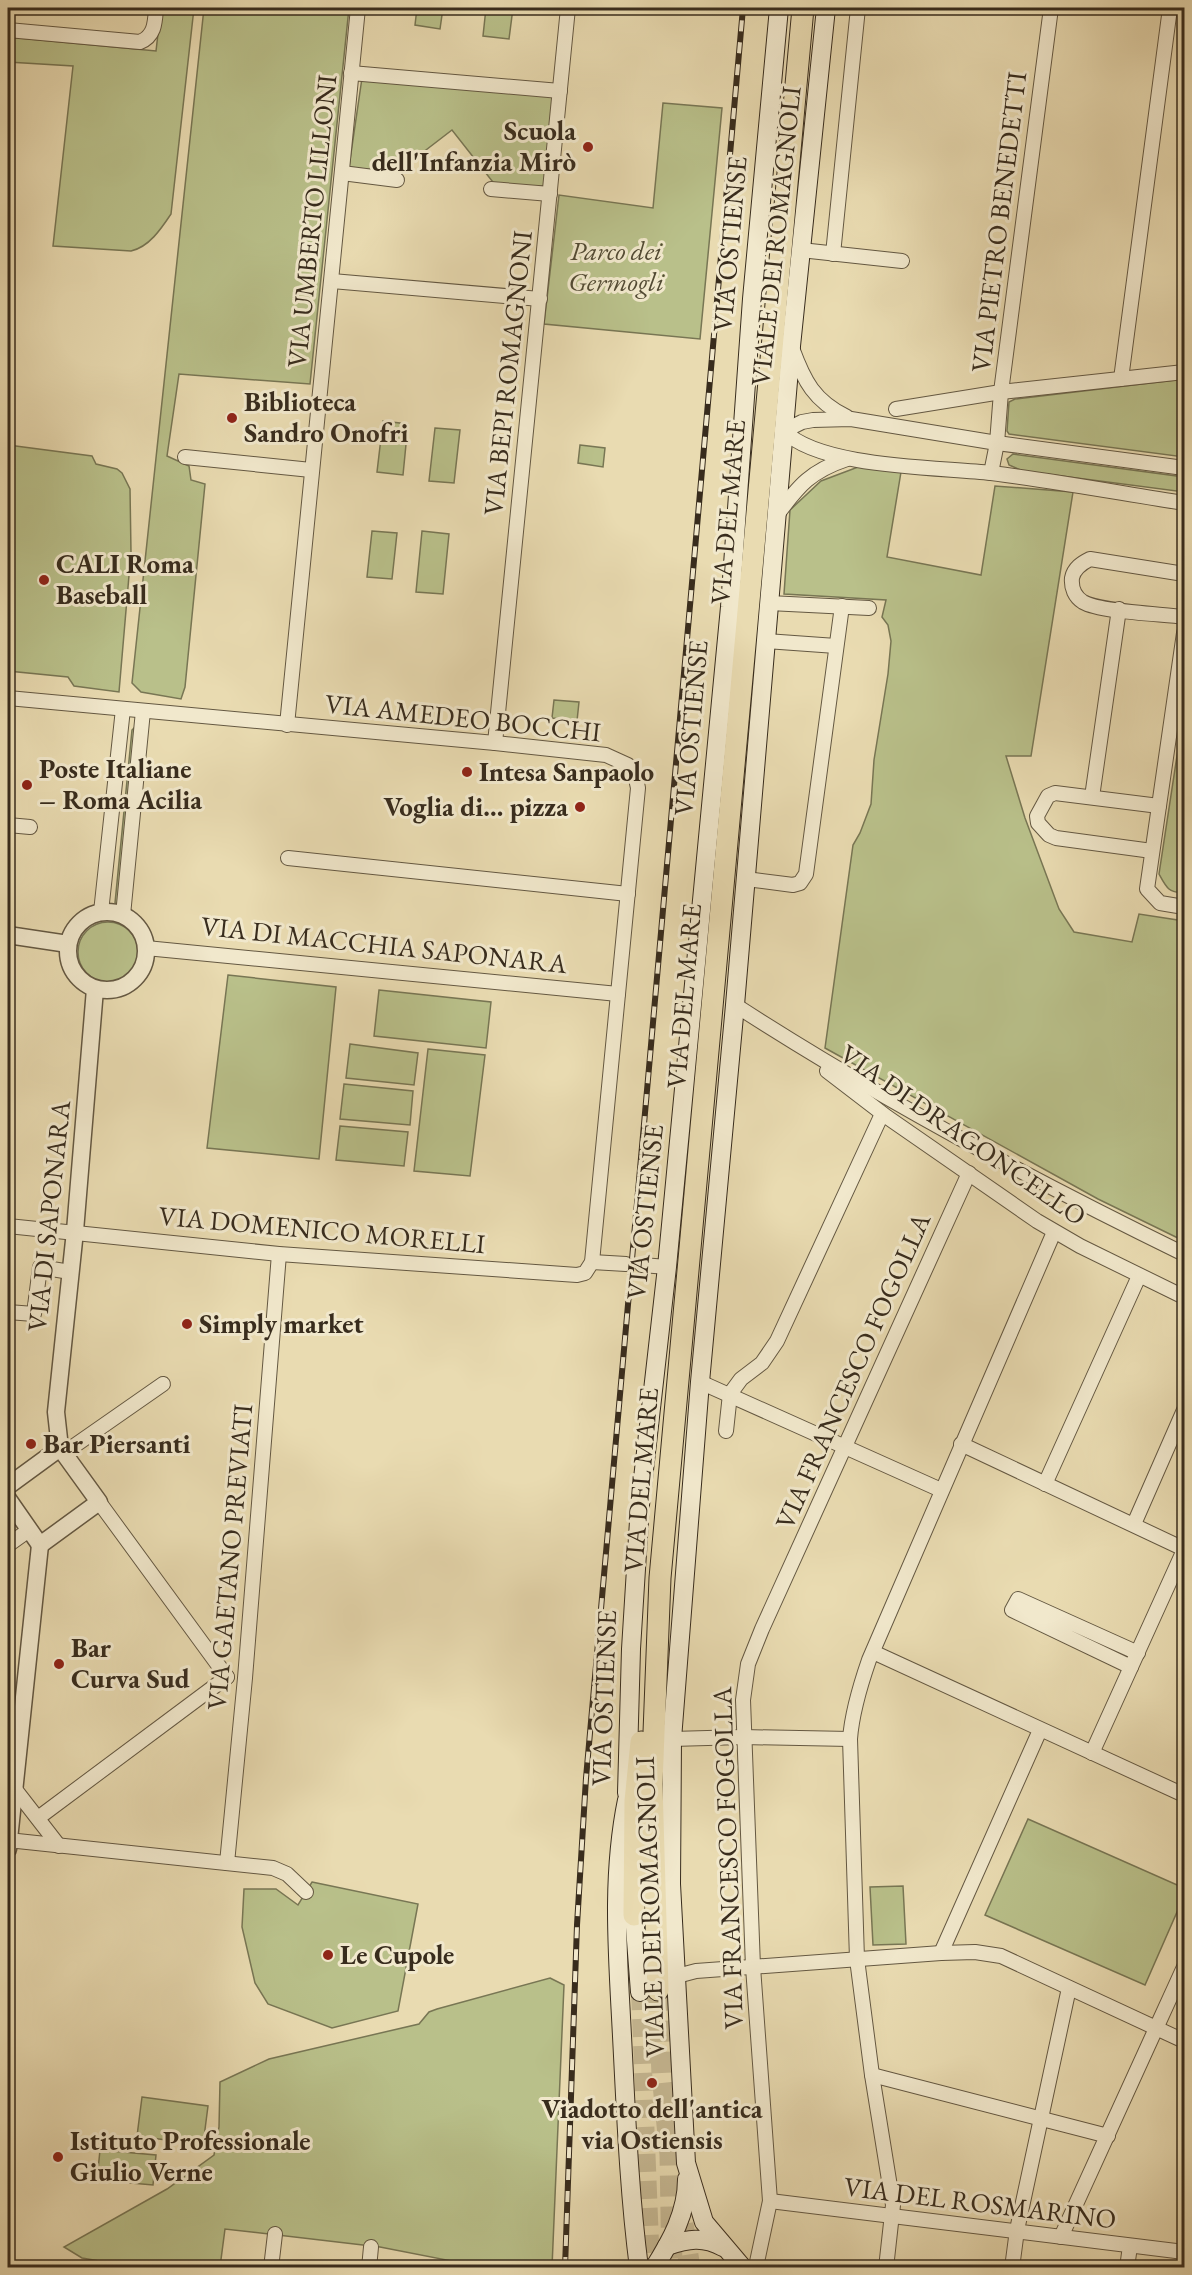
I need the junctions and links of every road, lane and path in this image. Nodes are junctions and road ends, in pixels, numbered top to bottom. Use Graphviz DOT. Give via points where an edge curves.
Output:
graph roads {
  1 [pos="156,8"];
  2 [pos="358,8"];
  3 [pos="568,8"];
  4 [pos="779,8"];
  5 [pos="803,8"];
  6 [pos="826,8"];
  7 [pos="858,8"];
  8 [pos="1051,8"];
  9 [pos="1170,8"];
  10 [pos="8,30"];
  11 [pos="351,73"];
  12 [pos="560,91"];
  13 [pos="342,173"];
  14 [pos="397,180"];
  15 [pos="491,189"];
  16 [pos="549,194"];
  17 [pos="801,250"];
  18 [pos="833,254"];
  19 [pos="902,261"];
  20 [pos="332,280"];
  21 [pos="540,299"];
  22 [pos="791,346"];
  23 [pos="1185,372"];
  24 [pos="1122,379"];
  25 [pos="1001,392"];
  26 [pos="896,410"];
  27 [pos="852,419"];
  28 [pos="784,431"];
  29 [pos="997,443"];
  30 [pos="186,457"];
  31 [pos="847,459"];
  32 [pos="1185,468"];
  33 [pos="311,470"];
  34 [pos="991,473"];
  35 [pos="1185,503"];
  36 [pos="777,515"];
  37 [pos="1185,574"];
  38 [pos="769,603"];
  39 [pos="842,606"];
  40 [pos="869,608"];
  41 [pos="1119,609"];
  42 [pos="1185,617"];
  43 [pos="1185,633"];
  44 [pos="766,641"];
  45 [pos="836,646"];
  46 [pos="8,698"];
  47 [pos="1180,702"];
  48 [pos="123,709"];
  49 [pos="143,711"];
  50 [pos="287,725"];
  51 [pos="495,743"];
  52 [pos="1092,797"];
  53 [pos="1159,806"];
  54 [pos="8,825"];
  55 [pos="30,827"];
  56 [pos="1152,851"];
  57 [pos="288,858"];
  58 [pos="746,879"];
  59 [pos="628,894"];
  60 [pos="1185,907"];
  61 [pos="101,912"];
  62 [pos="123,915"];
  63 [pos="8,935"];
  64 [pos="68,944"];
  65 [pos="146,948"];
  66 [pos="95,988"];
  67 [pos="618,994"];
  68 [pos="735,1005"];
  69 [pos="783,1036"];
  70 [pos="882,1114"];
  71 [pos="969,1173"];
  72 [pos="8,1226"];
  73 [pos="75,1232"];
  74 [pos="1054,1232"];
  75 [pos="279,1254"];
  76 [pos="1185,1254"];
  77 [pos="592,1262"];
  78 [pos="626,1264"];
  79 [pos="642,1265"];
  80 [pos="667,1267"];
  81 [pos="70,1272"];
  82 [pos="1139,1276"];
  83 [pos="1185,1297"];
  84 [pos="8,1312"];
  85 [pos="700,1382"];
  86 [pos="162,1384"];
  87 [pos="730,1394"];
  88 [pos="1185,1410"];
  89 [pos="726,1431"];
  90 [pos="962,1444"];
  91 [pos="845,1445"];
  92 [pos="62,1451"];
  93 [pos="1045,1484"];
  94 [pos="8,1486"];
  95 [pos="941,1490"];
  96 [pos="8,1499"];
  97 [pos="99,1502"];
  98 [pos="1134,1524"];
  99 [pos="29,1530"];
  100 [pos="8,1545"];
  101 [pos="40,1545"];
  102 [pos="1185,1550"];
  103 [pos="660,1578"];
  104 [pos="873,1652"];
  105 [pos="1138,1653"];
  106 [pos="1131,1666"];
  107 [pos="227,1677"];
  108 [pos="245,1678"];
  109 [pos="14,1722"];
  110 [pos="1040,1730"];
  111 [pos="743,1737"];
  112 [pos="672,1739"];
  113 [pos="850,1739"];
  114 [pos="1092,1753"];
  115 [pos="14,1788"];
  116 [pos="1185,1795"];
  117 [pos="627,1800"];
  118 [pos="38,1818"];
  119 [pos="8,1843"];
  120 [pos="59,1846"];
  121 [pos="227,1863"];
  122 [pos="306,1892"];
  123 [pos="634,1915"];
  124 [pos="941,1953"];
  125 [pos="857,1959"];
  126 [pos="753,1966"];
  127 [pos="1185,1967"];
  128 [pos="677,1976"];
  129 [pos="1069,1988"];
  130 [pos="649,1991"];
  131 [pos="1157,2027"];
  132 [pos="1185,2041"];
  133 [pos="872,2075"];
  134 [pos="1041,2119"];
  135 [pos="1108,2136"];
  136 [pos="686,2163"];
  137 [pos="770,2201"];
  138 [pos="892,2217"];
  139 [pos="1017,2230"];
  140 [pos="275,2234"];
  141 [pos="1061,2237"];
  142 [pos="668,2246"];
  143 [pos="1130,2246"];
  144 [pos="371,2247"];
  145 [pos="730,2252"];
  146 [pos="1185,2252"];
  147 [pos="750,2265"];
  148 [pos="271,2268"];
  149 [pos="369,2268"];
  150 [pos="639,2268"];
  151 [pos="654,2268"];
  152 [pos="886,2268"];
  153 [pos="1012,2268"];
  154 [pos="1127,2268"];
  1 -- 10 [label="street" via="154,29 140,42"];
  2 -- 11 [label="street, VIA UMBERTO LILLONI"];
  3 -- 12 [label="street, VIA BEPI ROMAGNONI"];
  4 -- 80 [label="main road, VIA OSTIENSE" via="752,299 730,607"];
  5 -- 103 [label="main road, VIA DEL MARE"];
  6 -- 17 [label="main road, VIALE DEI ROMAGNOLI"];
  7 -- 18 [label="street"];
  8 -- 25 [label="street, VIA PIETRO BENEDETTI"];
  9 -- 24 [label="street"];
  11 -- 12 [label="street"];
  11 -- 13 [label="street, VIA UMBERTO LILLONI"];
  12 -- 16 [label="street, VIA BEPI ROMAGNONI"];
  13 -- 14 [label="street"];
  13 -- 20 [label="street, VIA UMBERTO LILLONI"];
  15 -- 16 [label="street"];
  16 -- 21 [label="street, VIA BEPI ROMAGNONI"];
  17 -- 18 [label="street"];
  17 -- 22 [label="main road, VIALE DEI ROMAGNOLI"];
  18 -- 19 [label="street"];
  20 -- 21 [label="street"];
  20 -- 33 [label="street, VIA UMBERTO LILLONI"];
  21 -- 51 [label="street, VIA BEPI ROMAGNONI"];
  22 -- 27 [label="street" via="818,398"];
  22 -- 28 [label="main road, VIALE DEI ROMAGNOLI"];
  23 -- 24 [label="street"];
  24 -- 25 [label="street"];
  25 -- 26 [label="street"];
  25 -- 29 [label="street, VIA PIETRO BENEDETTI"];
  27 -- 28 [label="street" via="813,420"];
  27 -- 29 [label="street"];
  28 -- 31 [label="street" via="807,447"];
  28 -- 36 [label="main road, VIALE DEI ROMAGNOLI"];
  29 -- 32 [label="street"];
  29 -- 34 [label="street, VIA PIETRO BENEDETTI"];
  30 -- 33 [label="street"];
  31 -- 34 [label="street"];
  31 -- 36 [label="street" via="811,475"];
  33 -- 50 [label="street, VIA UMBERTO LILLONI"];
  34 -- 35 [label="street"];
  36 -- 38 [label="main road, VIALE DEI ROMAGNOLI"];
  37 -- 41 [label="street" via="1090,559 1079,565 1072,579 1077,597 1091,606"];
  38 -- 39 [label="street"];
  38 -- 44 [label="main road, VIALE DEI ROMAGNOLI"];
  39 -- 40 [label="street"];
  39 -- 45 [label="street"];
  41 -- 42 [label="street"];
  41 -- 52 [label="street"];
  43 -- 47 [label="street"];
  44 -- 45 [label="street"];
  44 -- 58 [label="main road, VIALE DEI ROMAGNOLI"];
  45 -- 58 [label="street" via="805,878 793,885"];
  46 -- 48 [label="street, VIA AMEDEO BOCCHI"];
  47 -- 53 [label="street"];
  48 -- 49 [label="street, VIA AMEDEO BOCCHI"];
  48 -- 61 [label="street"];
  49 -- 50 [label="street, VIA AMEDEO BOCCHI"];
  49 -- 62 [label="street"];
  50 -- 51 [label="street, VIA AMEDEO BOCCHI"];
  51 -- 59 [label="street, VIA AMEDEO BOCCHI" via="606,755 632,769 638,788"];
  52 -- 53 [label="street"];
  52 -- 56 [label="street" via="1055,793 1048,796 1039,809 1038,823 1056,838"];
  53 -- 56 [label="street"];
  54 -- 55 [label="street"];
  56 -- 60 [label="street" via="1147,889 1160,903"];
  57 -- 59 [label="street"];
  58 -- 68 [label="main road, VIALE DEI ROMAGNOLI"];
  59 -- 67 [label="street, VIA AMEDEO BOCCHI"];
  61 -- 62 [label="street"];
  61 -- 64 [label="street" via="80,923"];
  62 -- 65 [label="street" via="138,928"];
  63 -- 64 [label="street"];
  64 -- 66 [label="street" via="68,956 77,976"];
  65 -- 66 [label="street" via="142,966 131,981 120,988"];
  65 -- 67 [label="street, VIA DI MACCHIA SAPONARA"];
  66 -- 73 [label="street, VIA DI SAPONARA"];
  67 -- 77 [label="street, VIA AMEDEO BOCCHI"];
  68 -- 69 [label="street, VIA DI DRAGONCELLO"];
  68 -- 85 [label="main road, VIALE DEI ROMAGNOLI"];
  69 -- 70 [label="street, VIA DI DRAGONCELLO"];
  69 -- 76 [label="street, VIA DI DRAGONCELLO" via="1024,1174"];
  70 -- 71 [label="street, VIA DI DRAGONCELLO"];
  70 -- 87 [label="street" via="777,1341 767,1357"];
  71 -- 74 [label="street, VIA DI DRAGONCELLO"];
  71 -- 91 [label="street, VIA FRANCESCO FOGOLLA"];
  72 -- 73 [label="street, VIA DOMENICO MORELLI"];
  73 -- 75 [label="street, VIA DOMENICO MORELLI"];
  73 -- 81 [label="street, VIA DI SAPONARA"];
  74 -- 82 [label="street, VIA DI DRAGONCELLO"];
  74 -- 90 [label="street"];
  75 -- 77 [label="street, VIA DOMENICO MORELLI" via="577,1275 587,1272"];
  75 -- 108 [label="street, VIA GAETANO PREVIATI"];
  77 -- 78 [label="street"];
  79 -- 80 [label="street"];
  80 -- 117 [label="main road, VIA OSTIENSE" via="640,1505 630,1660"];
  81 -- 84 [label="street" via="40,1267 34,1314"];
  81 -- 92 [label="street, VIA DI SAPONARA" via="57,1399"];
  82 -- 83 [label="street, VIA DI DRAGONCELLO"];
  82 -- 93 [label="street"];
  85 -- 87 [label="street"];
  85 -- 112 [label="main road, VIALE DEI ROMAGNOLI"];
  86 -- 92 [label="street"];
  87 -- 89 [label="street"];
  87 -- 91 [label="street"];
  88 -- 98 [label="street"];
  90 -- 93 [label="street"];
  90 -- 95 [label="street"];
  91 -- 95 [label="street"];
  91 -- 111 [label="street, VIA FRANCESCO FOGOLLA" via="748,1664 743,1686"];
  92 -- 94 [label="street"];
  92 -- 97 [label="street"];
  93 -- 98 [label="street"];
  95 -- 104 [label="street"];
  96 -- 99 [label="street"];
  97 -- 101 [label="street"];
  97 -- 107 [label="street"];
  98 -- 102 [label="street"];
  99 -- 100 [label="street"];
  99 -- 101 [label="street"];
  101 -- 109 [label="street"];
  102 -- 105 [label="street"];
  103 -- 123 [label="main road" via="636,1787"];
  103 -- 130 [label="main road, VIA DEL MARE"];
  104 -- 110 [label="street"];
  104 -- 113 [label="street" via="856,1700"];
  105 -- 106 [label="street"];
  105 -- 106 [label="street" via="1017,1599 1012,1610"];
  106 -- 114 [label="street"];
  107 -- 108 [label="street"];
  107 -- 118 [label="street"];
  108 -- 121 [label="street, VIA GAETANO PREVIATI"];
  109 -- 115 [label="street"];
  110 -- 114 [label="street"];
  110 -- 124 [label="street"];
  111 -- 112 [label="street"];
  111 -- 113 [label="street"];
  111 -- 126 [label="street, VIA FRANCESCO FOGOLLA"];
  112 -- 128 [label="main road, VIALE DEI ROMAGNOLI" via="670,1865"];
  113 -- 125 [label="street"];
  114 -- 116 [label="street"];
  115 -- 118 [label="street"];
  115 -- 119 [label="street"];
  117 -- 123 [label="main road, VIA OSTIENSE"];
  117 -- 150 [label="main road" via="618,1861 618,1956 627,2137"];
  118 -- 120 [label="street"];
  119 -- 120 [label="street"];
  120 -- 121 [label="street"];
  121 -- 122 [label="street" via="278,1869"];
  123 -- 130 [label="main road, VIA OSTIENSE"];
  124 -- 125 [label="street"];
  124 -- 129 [label="street" via="1001,1956"];
  125 -- 126 [label="street"];
  125 -- 133 [label="street"];
  126 -- 128 [label="street"];
  126 -- 137 [label="street, VIA FRANCESCO FOGOLLA"];
  127 -- 131 [label="street"];
  128 -- 136 [label="main road, VIALE DEI ROMAGNOLI"];
  129 -- 131 [label="street"];
  129 -- 134 [label="street"];
  131 -- 132 [label="street"];
  131 -- 135 [label="street"];
  133 -- 134 [label="street"];
  133 -- 138 [label="street"];
  134 -- 135 [label="street"];
  134 -- 139 [label="street"];
  135 -- 141 [label="street"];
  136 -- 142 [label="main road" via="684,2206"];
  136 -- 145 [label="main road, VIALE DEI ROMAGNOLI" via="704,2222"];
  137 -- 138 [label="street, VIA DEL ROSMARINO"];
  137 -- 147 [label="street, VIA FRANCESCO FOGOLLA"];
  138 -- 139 [label="street, VIA DEL ROSMARINO"];
  138 -- 152 [label="street"];
  139 -- 141 [label="street, VIA DEL ROSMARINO"];
  139 -- 153 [label="street"];
  140 -- 148 [label="street"];
  141 -- 143 [label="street, VIA DEL ROSMARINO"];
  142 -- 145 [label="main road, VIALE DEI ROMAGNOLI" via="704,2239"];
  142 -- 151 [label="main road"];
  143 -- 146 [label="street, VIA DEL ROSMARINO"];
  143 -- 154 [label="street"];
  144 -- 149 [label="street"];
  145 -- 147 [label="main road, VIALE DEI ROMAGNOLI"];
}
